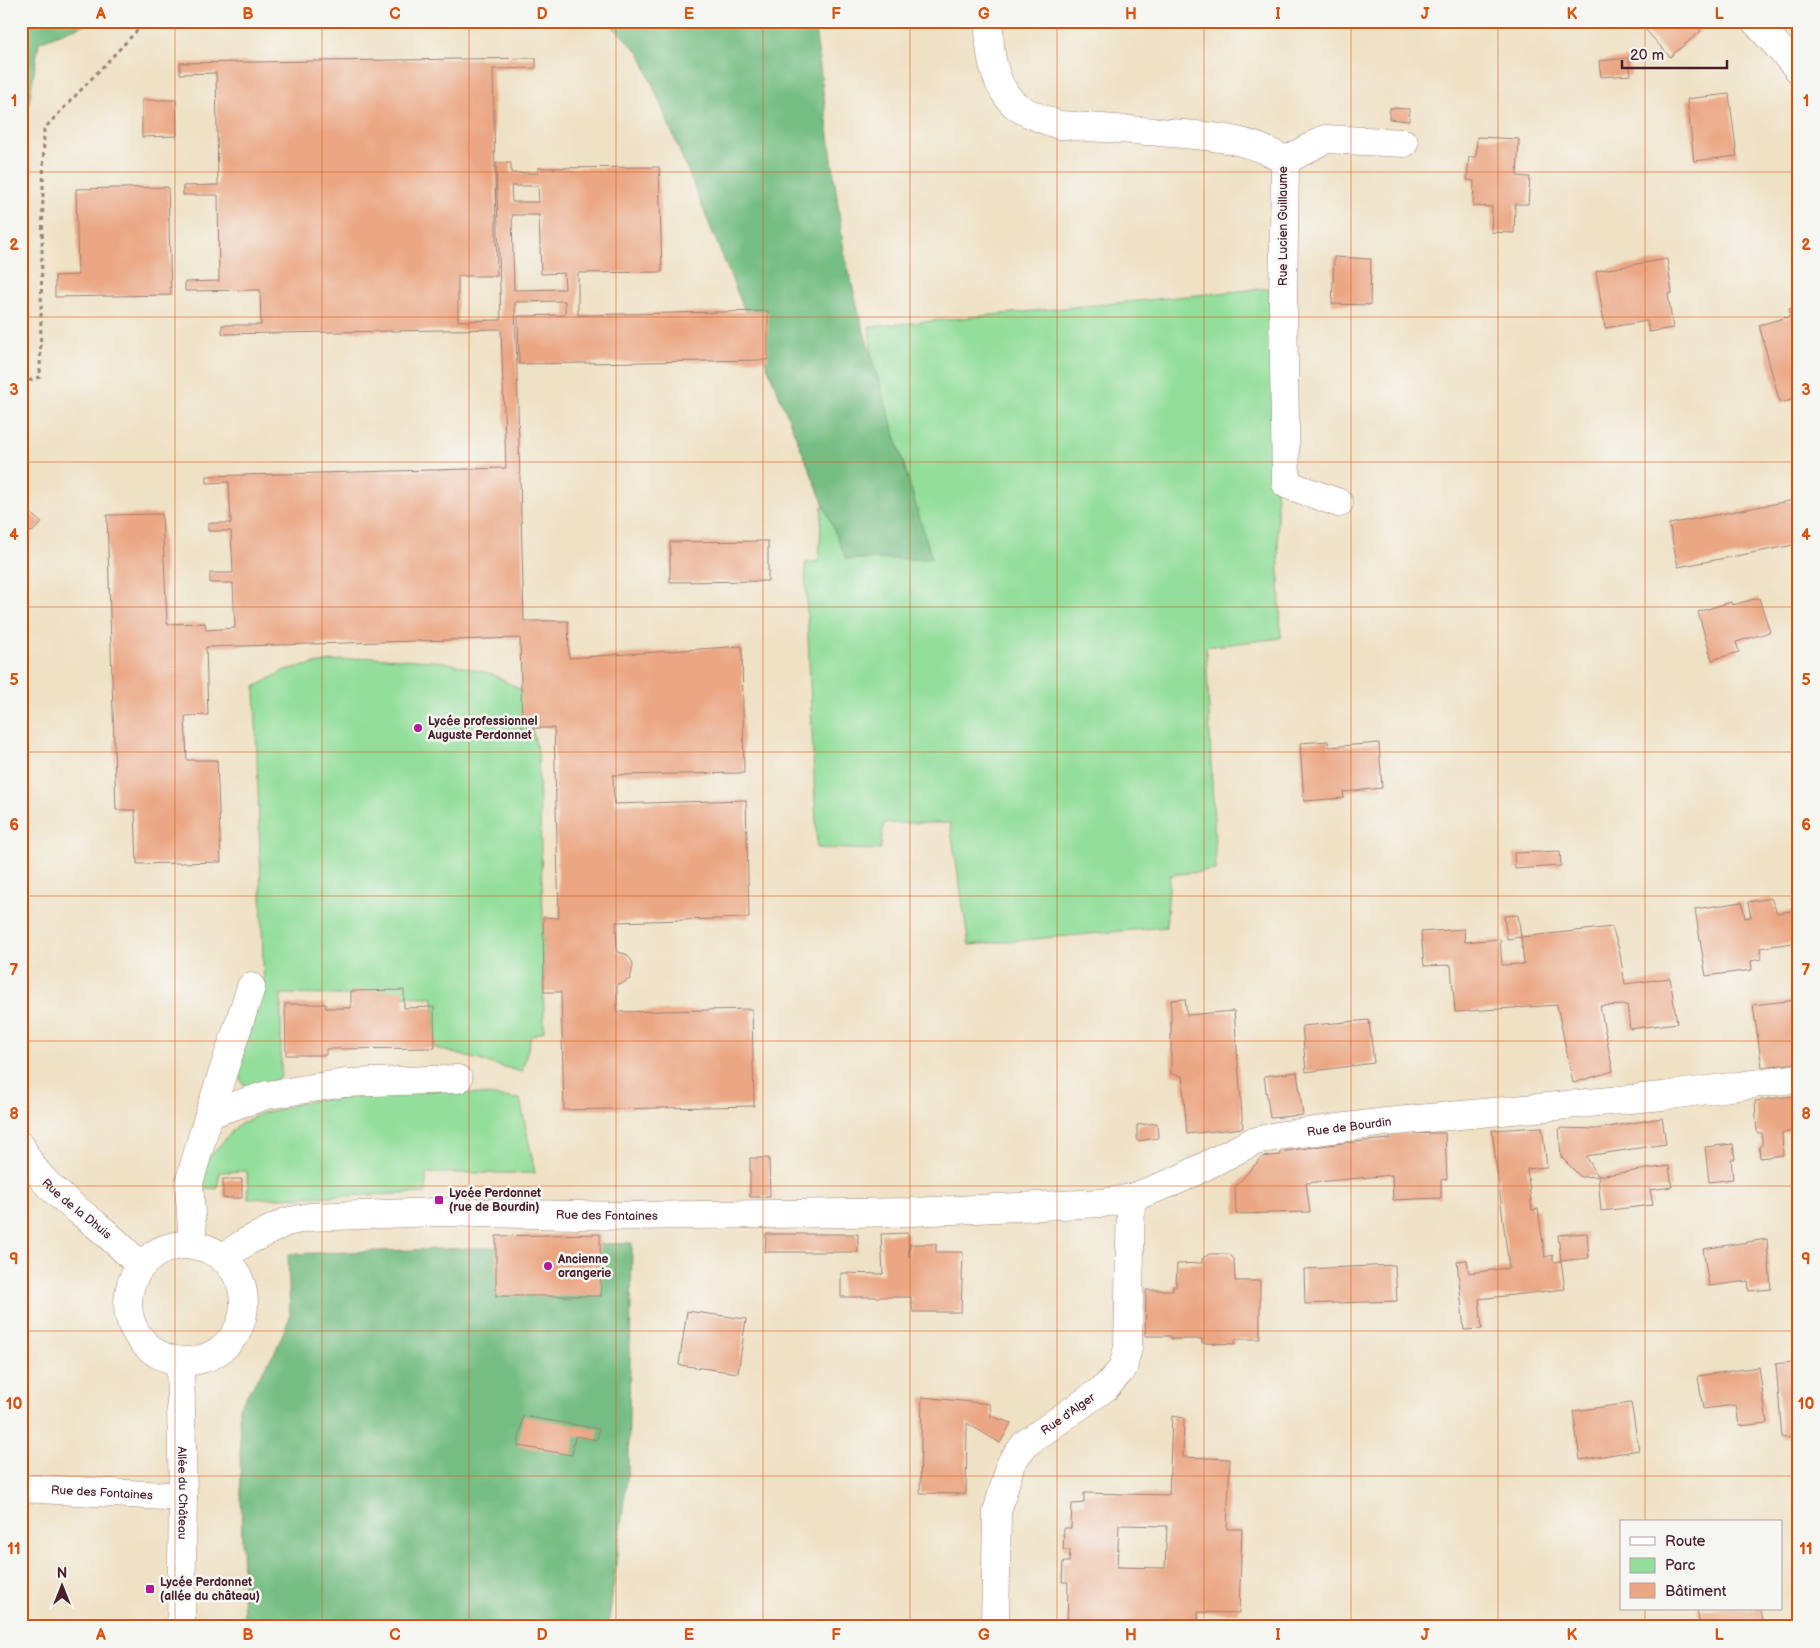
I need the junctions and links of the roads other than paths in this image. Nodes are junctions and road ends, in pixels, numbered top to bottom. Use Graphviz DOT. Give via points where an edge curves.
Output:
graph roads {
  1 [pos="989,21"];
  2 [pos="1755,21"];
  3 [pos="1799,70"];
  4 [pos="1404,143"];
  5 [pos="1285,161"];
  6 [pos="1339,503"];
  7 [pos="251,987"];
  8 [pos="1799,1078"];
  9 [pos="458,1079"];
  10 [pos="209,1114"];
  11 [pos="21,1146"];
  12 [pos="1131,1198"];
  13 [pos="912,1212"];
  14 [pos="193,1246"];
  15 [pos="222,1258"];
  16 [pos="140,1266"];
  17 [pos="180,1361"];
  18 [pos="21,1488"];
  19 [pos="183,1497"];
  20 [pos="181,1627"];
  21 [pos="994,1627"];
  1 -- 5 [label="street, Rue Lucien Guillaume" via="993,70 1012,102 1037,117 1059,125 1220,137 1254,144"];
  2 -- 3 [label="street"];
  4 -- 5 [label="street" via="1325,139"];
  5 -- 6 [label="street, Rue Lucien Guillaume" via="1286,484"];
  7 -- 10 [label="street"];
  8 -- 12 [label="street, Rue de Bourdin" via="1663,1096 1416,1118 1277,1136 1252,1142 1178,1180"];
  9 -- 10 [label="street" via="345,1083 267,1095"];
  10 -- 14 [label="street" via="189,1183"];
  11 -- 16 [label="street, Rue de la Dhuis" via="33,1168 57,1194 96,1224"];
  12 -- 13 [label="street, Rue de Bourdin" via="1103,1203"];
  12 -- 21 [label="street, Rue d'Alger" via="1128,1347 1123,1368 1106,1387 1024,1444 1011,1463 996,1512"];
  13 -- 15 [label="street, Rue des Fontaines" via="627,1216 435,1212 310,1217 286,1222"];
  14 -- 15 [label="street"];
  14 -- 16 [label="street" via="173,1246"];
  15 -- 17 [label="street" via="235,1272 242,1288 244,1307 239,1326 230,1342 215,1353 198,1360"];
  16 -- 17 [label="street" via="131,1282 127,1299 132,1325 147,1347 162,1357"];
  17 -- 19 [label="street, Allée du Château"];
  18 -- 19 [label="street, Rue des Fontaines"];
  19 -- 20 [label="street, Allée du Château"];
}
